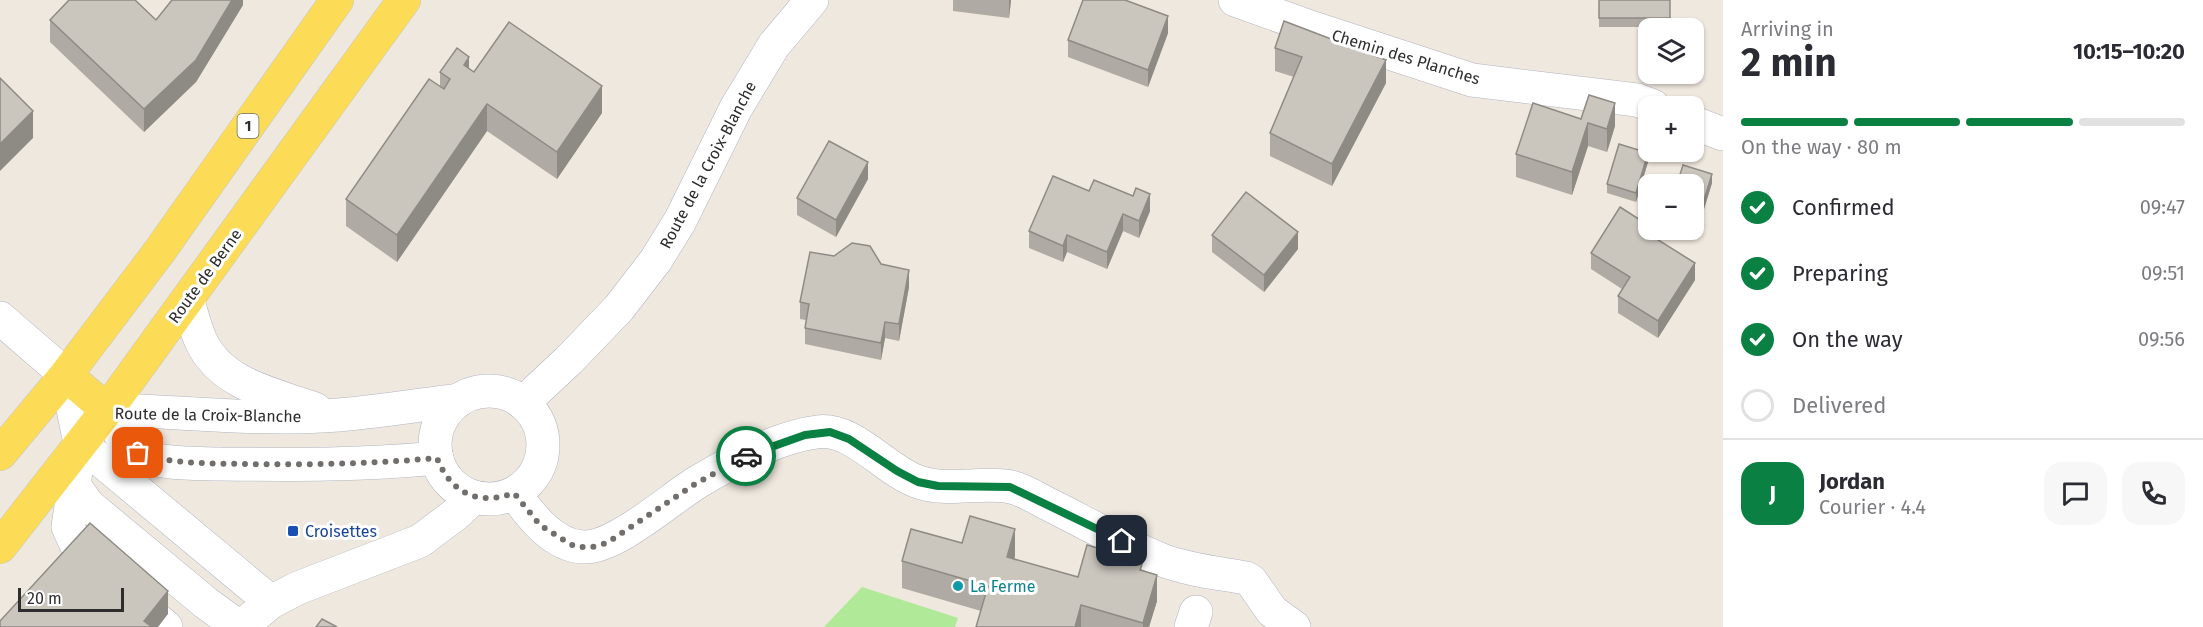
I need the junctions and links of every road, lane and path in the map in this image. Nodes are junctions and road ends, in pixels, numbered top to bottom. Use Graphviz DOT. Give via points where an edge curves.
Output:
graph roads {
  1 [pos="337,0"];
  2 [pos="404,0"];
  3 [pos="812,0"];
  4 [pos="1235,0"];
  5 [pos="1638,100"];
  6 [pos="1704,127"];
  7 [pos="1723,134"];
  8 [pos="188,301"];
  9 [pos="0,318"];
  10 [pos="66,375"];
  11 [pos="459,400"];
  12 [pos="523,403"];
  13 [pos="107,410"];
  14 [pos="334,416"];
  15 [pos="80,443"];
  16 [pos="0,454"];
  17 [pos="437,458"];
  18 [pos="74,485"];
  19 [pos="514,493"];
  20 [pos="474,496"];
  21 [pos="0,547"];
  22 [pos="272,602"];
  23 [pos="166,627"];
  24 [pos="240,627"];
  25 [pos="1294,627"];
  1 -- 10 [label="main road, 1" via="171,236"];
  2 -- 8 [label="main road, Route de Berne"];
  3 -- 12 [label="street, Route de la Croix-Blanche" via="774,45 736,108 680,221 656,260 619,308"];
  4 -- 5 [label="street, Chemin des Planches" via="1472,80"];
  6 -- 7 [label="street"];
  8 -- 13 [label="main road, Route de Berne"];
  8 -- 14 [label="street, Route de la Croix-Blanche" via="201,340 222,370 246,384"];
  9 -- 10 [label="street"];
  10 -- 13 [label="main road"];
  10 -- 15 [label="street"];
  10 -- 16 [label="main road, 1"];
  11 -- 12 [label="street" via="492,391 514,396"];
  11 -- 14 [label="street, Route de la Croix-Blanche"];
  11 -- 17 [label="street" via="439,426"];
  12 -- 19 [label="street" via="538,421 544,444 539,467"];
  13 -- 14 [label="street, Route de la Croix-Blanche" via="249,417"];
  13 -- 15 [label="main road, Route de Berne"];
  13 -- 17 [label="street, Route de la Croix-Blanche" via="127,444 154,459 294,465"];
  15 -- 18 [label="street"];
  15 -- 21 [label="main road, Route de Berne"];
  15 -- 22 [label="street"];
  17 -- 20 [label="street" via="447,478"];
  18 -- 23 [label="street" via="68,527 81,555"];
  18 -- 24 [label="street" via="88,505"];
  19 -- 20 [label="street" via="495,498"];
  19 -- 25 [label="street" via="540,525 561,540 577,547 599,546 742,458 805,435 830,432 849,439 918,482 1010,487 1162,560 1251,581 1272,611"];
  20 -- 22 [label="street" via="420,541 298,588"];
  22 -- 24 [label="street"];
}
